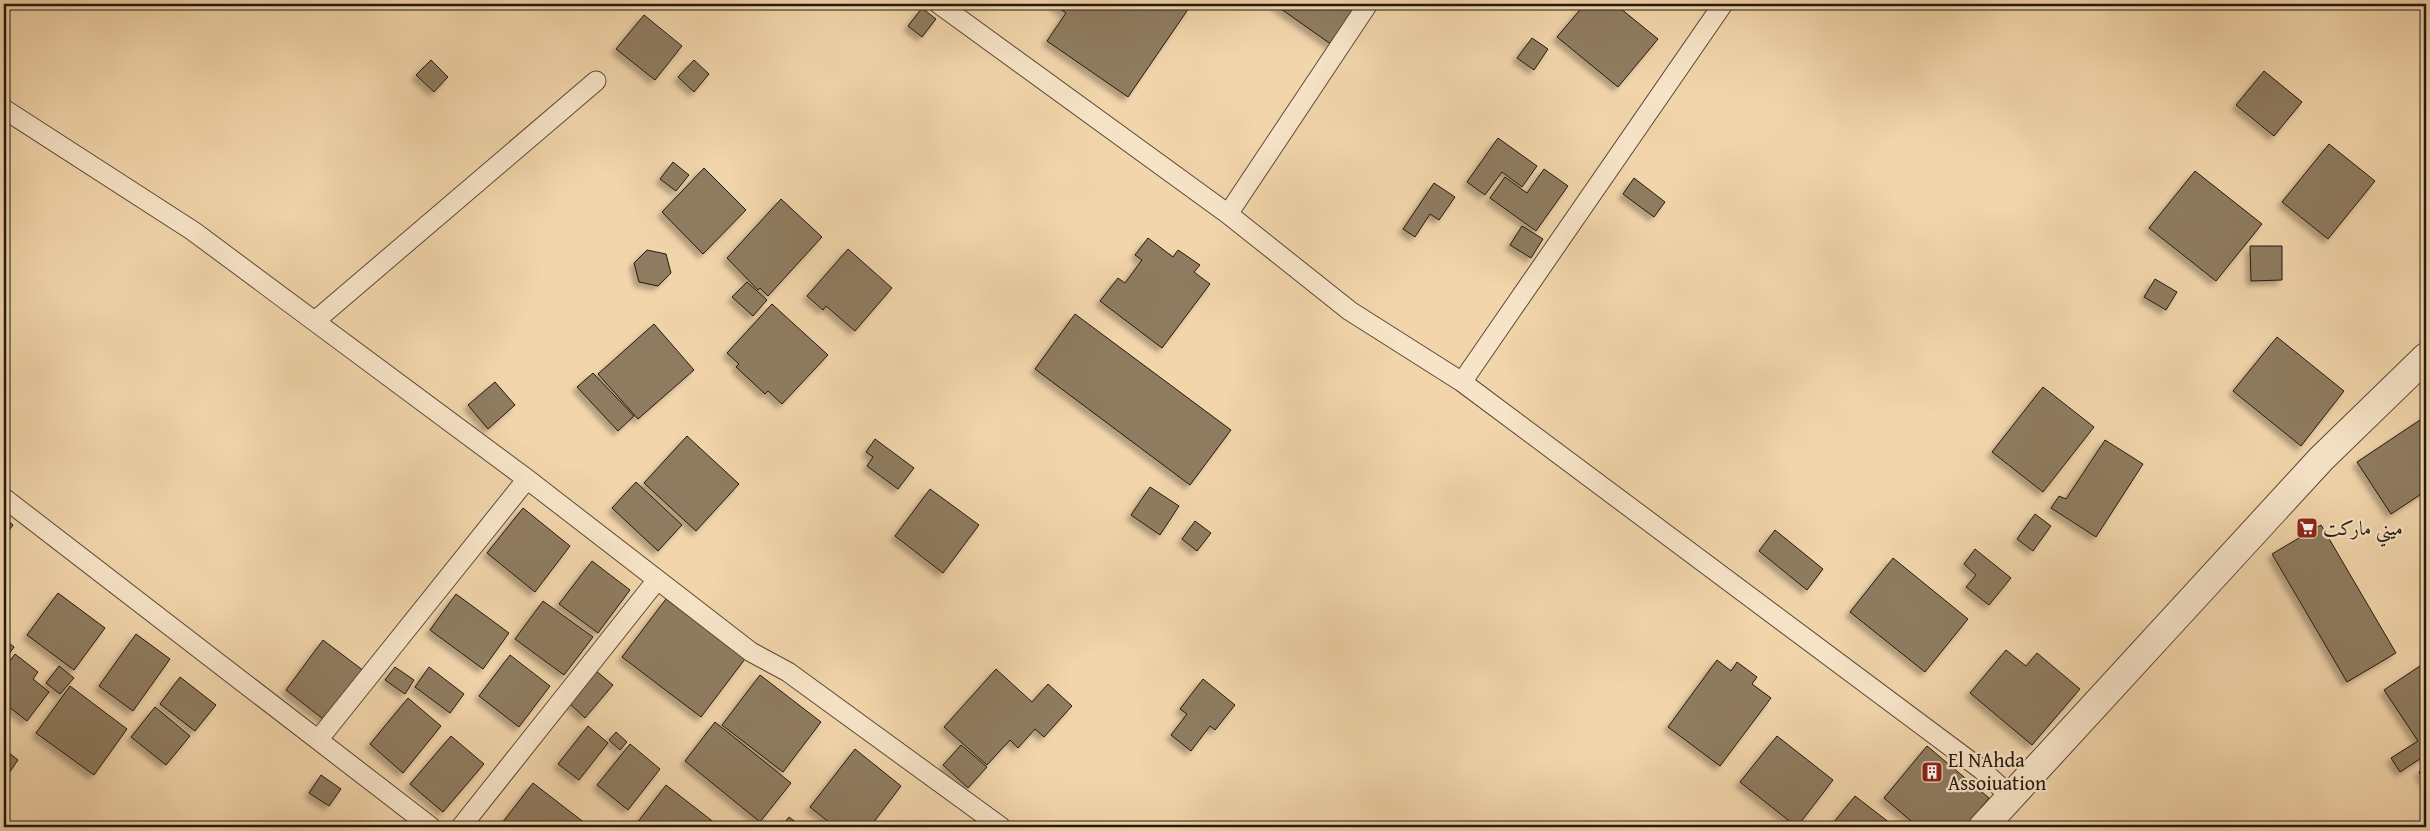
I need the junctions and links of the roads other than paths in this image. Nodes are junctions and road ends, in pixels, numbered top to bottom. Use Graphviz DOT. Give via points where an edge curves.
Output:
graph roads {
  1 [pos="939,4"];
  2 [pos="1368,4"];
  3 [pos="1723,4"];
  4 [pos="596,81"];
  5 [pos="4,109"];
  6 [pos="1228,214"];
  7 [pos="315,321"];
  8 [pos="2426,357"];
  9 [pos="1462,382"];
  10 [pos="527,479"];
  11 [pos="4,498"];
  12 [pos="657,580"];
  13 [pos="318,740"];
  14 [pos="2010,796"];
  15 [pos="425,826"];
  16 [pos="461,827"];
  17 [pos="1001,827"];
  18 [pos="1983,827"];
  1 -- 6 [label="lane"];
  2 -- 6 [label="lane"];
  3 -- 9 [label="lane"];
  4 -- 7 [label="lane"];
  5 -- 7 [label="lane" via="193,231"];
  6 -- 9 [label="lane" via="1350,311"];
  7 -- 10 [label="lane"];
  8 -- 14 [label="street" via="2321,459"];
  9 -- 14 [label="lane" via="1982,770"];
  10 -- 12 [label="lane"];
  10 -- 13 [label="lane"];
  11 -- 13 [label="lane"];
  12 -- 16 [label="lane"];
  12 -- 17 [label="lane" via="751,652 788,672"];
  13 -- 15 [label="lane"];
  14 -- 18 [label="street"];
}
